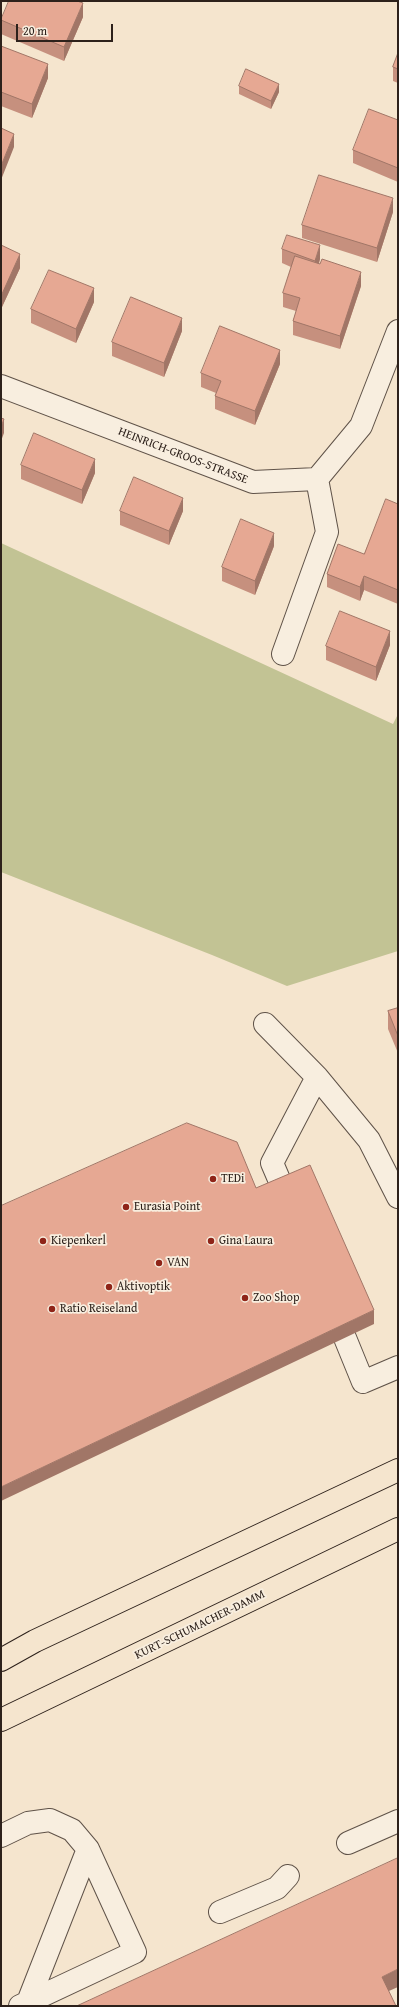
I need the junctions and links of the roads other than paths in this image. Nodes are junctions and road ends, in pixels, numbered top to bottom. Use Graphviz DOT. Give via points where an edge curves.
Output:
graph roads {
  1 [pos="398,331"];
  2 [pos="1,386"];
  3 [pos="317,479"];
  4 [pos="283,654"];
  5 [pos="265,1024"];
  6 [pos="317,1077"];
  7 [pos="398,1197"];
  8 [pos="297,1221"];
  9 [pos="327,1294"];
  10 [pos="398,1367"];
  11 [pos="398,1470"];
  12 [pos="398,1530"];
  13 [pos="398,1541"];
  14 [pos="368,1544"];
  15 [pos="1,1660"];
  16 [pos="1,1720"];
  17 [pos="398,1821"];
  18 [pos="1,1836"];
  19 [pos="348,1843"];
  20 [pos="88,1849"];
  21 [pos="288,1876"];
  22 [pos="220,1912"];
  23 [pos="24,2004"];
  1 -- 3 [label="street" via="361,426"];
  2 -- 3 [label="street, HEINRICH-GROOS-STRASSE" via="253,482"];
  3 -- 4 [label="street" via="327,532"];
  5 -- 6 [label="street"];
  6 -- 7 [label="street" via="369,1140"];
  6 -- 8 [label="street" via="272,1163"];
  9 -- 10 [label="street" via="363,1382"];
  11 -- 15 [label="main road" via="42,1638"];
  12 -- 14 [label="main road, KURT-SCHUMACHER-DAMM"];
  13 -- 14 [label="main road"];
  14 -- 16 [label="main road, KURT-SCHUMACHER-DAMM"];
  17 -- 19 [label="street"];
  18 -- 20 [label="street" via="28,1823 50,1820 72,1830"];
  20 -- 23 [label="street"];
  20 -- 23 [label="street" via="135,1952"];
  21 -- 22 [label="street" via="277,1888"];
}
